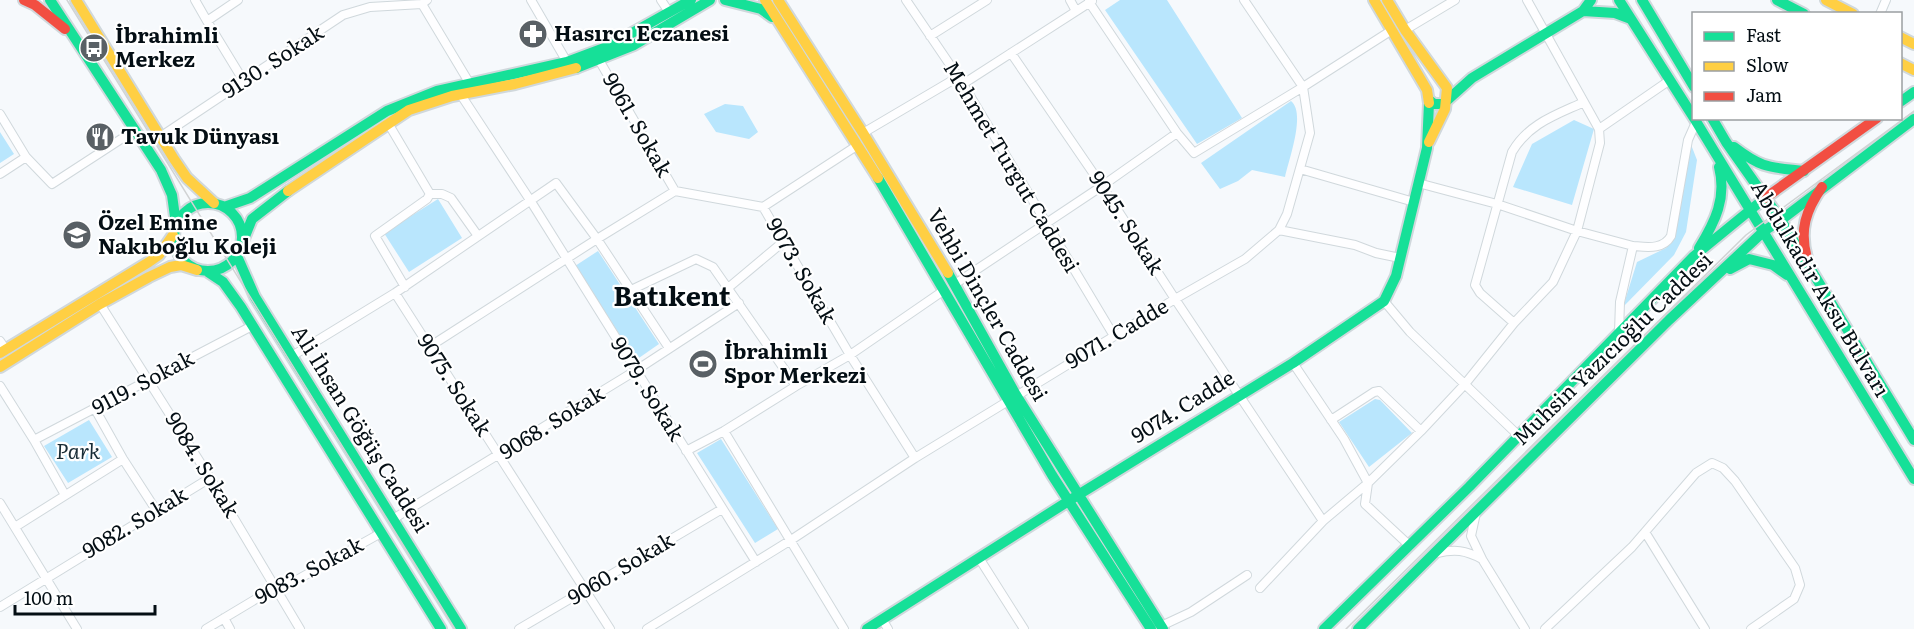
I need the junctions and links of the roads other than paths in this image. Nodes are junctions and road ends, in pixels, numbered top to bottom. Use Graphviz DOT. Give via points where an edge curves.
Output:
graph roads {
  1 [pos="24,0"];
  2 [pos="50,0"];
  3 [pos="195,0"];
  4 [pos="238,0"];
  5 [pos="531,0"];
  6 [pos="661,0"];
  7 [pos="724,0"];
  8 [pos="765,0"];
  9 [pos="778,0"];
  10 [pos="785,0"];
  11 [pos="906,0"];
  12 [pos="987,0"];
  13 [pos="1070,0"];
  14 [pos="1244,0"];
  15 [pos="1374,0"];
  16 [pos="1387,0"];
  17 [pos="1455,0"];
  18 [pos="1527,0"];
  19 [pos="1591,0"];
  20 [pos="1619,0"];
  21 [pos="1642,0"];
  22 [pos="1777,0"];
  23 [pos="1826,0"];
  24 [pos="77,1"];
  25 [pos="701,1"];
  26 [pos="1091,1"];
  27 [pos="424,2"];
  28 [pos="975,3"];
  29 [pos="1076,11"];
  30 [pos="1583,11"];
  31 [pos="669,12"];
  32 [pos="1800,12"];
  33 [pos="1849,12"];
  34 [pos="1631,19"];
  35 [pos="207,21"];
  36 [pos="778,22"];
  37 [pos="794,24"];
  38 [pos="1392,30"];
  39 [pos="1405,30"];
  40 [pos="1546,33"];
  41 [pos="72,34"];
  42 [pos="930,36"];
  43 [pos="1011,52"];
  44 [pos="599,60"];
  45 [pos="567,62"];
  46 [pos="1472,78"];
  47 [pos="243,80"];
  48 [pos="1670,80"];
  49 [pos="1444,81"];
  50 [pos="470,84"];
  51 [pos="963,84"];
  52 [pos="1692,84"];
  53 [pos="1303,87"];
  54 [pos="461,95"];
  55 [pos="1428,95"];
  56 [pos="1447,101"];
  57 [pos="1584,102"];
  58 [pos="0,114"];
  59 [pos="1692,117"];
  60 [pos="1914,119"];
  61 [pos="1694,120"];
  62 [pos="1713,120"];
  63 [pos="1874,120"];
  64 [pos="388,123"];
  65 [pos="1599,129"];
  66 [pos="135,130"];
  67 [pos="863,133"];
  68 [pos="1178,133"];
  69 [pos="160,136"];
  70 [pos="1726,142"];
  71 [pos="858,145"];
  72 [pos="1711,146"];
  73 [pos="1426,148"];
  74 [pos="26,157"];
  75 [pos="1300,170"];
  76 [pos="1804,171"];
  77 [pos="0,174"];
  78 [pos="1418,183"];
  79 [pos="1102,186"];
  80 [pos="1822,187"];
  81 [pos="675,191"];
  82 [pos="430,194"];
  83 [pos="1765,198"];
  84 [pos="530,200"];
  85 [pos="1413,202"];
  86 [pos="1497,204"];
  87 [pos="219,205"];
  88 [pos="763,207"];
  89 [pos="1750,209"];
  90 [pos="1780,220"];
  91 [pos="1046,224"];
  92 [pos="174,229"];
  93 [pos="1278,230"];
  94 [pos="1577,231"];
  95 [pos="1764,231"];
  96 [pos="478,236"];
  97 [pos="597,238"];
  98 [pos="783,242"];
  99 [pos="241,246"];
  100 [pos="1634,246"];
  101 [pos="1694,256"];
  102 [pos="566,258"];
  103 [pos="1400,258"];
  104 [pos="202,271"];
  105 [pos="1811,271"];
  106 [pos="1792,278"];
  107 [pos="1709,283"];
  108 [pos="955,284"];
  109 [pos="405,287"];
  110 [pos="728,288"];
  111 [pos="631,290"];
  112 [pos="944,291"];
  113 [pos="395,293"];
  114 [pos="1175,299"];
  115 [pos="1384,301"];
  116 [pos="739,303"];
  117 [pos="100,304"];
  118 [pos="1514,323"];
  119 [pos="252,326"];
  120 [pos="1619,332"];
  121 [pos="1114,336"];
  122 [pos="429,347"];
  123 [pos="2,348"];
  124 [pos="669,348"];
  125 [pos="849,355"];
  126 [pos="292,356"];
  127 [pos="1293,363"];
  128 [pos="0,367"];
  129 [pos="635,371"];
  130 [pos="148,380"];
  131 [pos="1465,384"];
  132 [pos="796,386"];
  133 [pos="0,387"];
  134 [pos="1239,396"];
  135 [pos="1013,398"];
  136 [pos="95,409"];
  137 [pos="1331,420"];
  138 [pos="724,431"];
  139 [pos="1421,431"];
  140 [pos="1519,436"];
  141 [pos="34,440"];
  142 [pos="1914,440"];
  143 [pos="686,451"];
  144 [pos="499,456"];
  145 [pos="915,458"];
  146 [pos="123,459"];
  147 [pos="210,478"];
  148 [pos="1914,479"];
  149 [pos="1368,483"];
  150 [pos="65,495"];
  151 [pos="1073,498"];
  152 [pos="0,503"];
  153 [pos="722,509"];
  154 [pos="1478,509"];
  155 [pos="156,510"];
  156 [pos="393,519"];
  157 [pos="1323,521"];
  158 [pos="15,527"];
  159 [pos="1645,532"];
  160 [pos="381,533"];
  161 [pos="791,540"];
  162 [pos="1410,546"];
  163 [pos="1432,554"];
  164 [pos="979,558"];
  165 [pos="1482,559"];
  166 [pos="756,562"];
  167 [pos="1247,575"];
  168 [pos="45,578"];
  169 [pos="276,586"];
  170 [pos="1260,588"];
  171 [pos="585,591"];
  172 [pos="0,607"];
  173 [pos="224,618"];
  174 [pos="885,624"];
  175 [pos="1158,628"];
  176 [pos="76,629"];
  177 [pos="206,629"];
  178 [pos="230,629"];
  179 [pos="300,629"];
  180 [pos="441,629"];
  181 [pos="461,629"];
  182 [pos="519,629"];
  183 [pos="610,629"];
  184 [pos="647,629"];
  185 [pos="844,629"];
  186 [pos="867,629"];
  187 [pos="1024,629"];
  188 [pos="1324,629"];
  189 [pos="1358,629"];
  190 [pos="1525,629"];
  191 [pos="1545,629"];
  192 [pos="1705,629"];
  193 [pos="1751,629"];
  1 -- 41 [label="street"];
  2 -- 41 [label="street"];
  3 -- 35 [label="street"];
  4 -- 35 [label="street"];
  5 -- 45 [label="street"];
  6 -- 31 [label="street"];
  7 -- 25 [label="street"];
  7 -- 36 [label="street" via="761,9"];
  8 -- 36 [label="street"];
  9 -- 37 [label="street, Vehbi Dinçler Caddesi"];
  10 -- 37 [label="street"];
  11 -- 42 [label="street, Mehmet Turgut Caddesi"];
  12 -- 28 [label="street"];
  13 -- 29 [label="street"];
  14 -- 53 [label="street, 9071. Cadde"];
  15 -- 38 [label="street"];
  16 -- 39 [label="street"];
  17 -- 39 [label="street"];
  18 -- 40 [label="street"];
  19 -- 30 [label="street"];
  20 -- 34 [label="street, Abdulkadir Aksu Bulvarı"];
  21 -- 52 [label="street"];
  22 -- 32 [label="street"];
  23 -- 33 [label="street"];
  24 -- 69 [label="street"];
  25 -- 31 [label="street"];
  25 -- 44 [label="street" via="634,45"];
  26 -- 29 [label="street"];
  26 -- 68 [label="street"];
  27 -- 47 [label="street, 9130. Sokak" via="370,7 343,15"];
  27 -- 50 [label="street"];
  28 -- 42 [label="street"];
  29 -- 43 [label="street"];
  30 -- 34 [label="street" via="1615,13"];
  30 -- 40 [label="street"];
  31 -- 45 [label="street" via="607,47"];
  34 -- 48 [label="street, Abdulkadir Aksu Bulvarı"];
  35 -- 47 [label="street"];
  36 -- 71 [label="street"];
  37 -- 67 [label="street, Vehbi Dinçler Caddesi"];
  38 -- 53 [label="street"];
  38 -- 55 [label="street"];
  39 -- 49 [label="street"];
  40 -- 46 [label="street"];
  40 -- 57 [label="street"];
  41 -- 66 [label="street"];
  42 -- 51 [label="street, Mehmet Turgut Caddesi"];
  43 -- 51 [label="street"];
  43 -- 79 [label="street, 9045. Sokak"];
  44 -- 54 [label="street"];
  44 -- 81 [label="street, 9061. Sokak"];
  45 -- 50 [label="street"];
  46 -- 49 [label="street"];
  46 -- 56 [label="street"];
  47 -- 69 [label="street, 9130. Sokak"];
  48 -- 59 [label="street, Abdulkadir Aksu Bulvarı"];
  48 -- 65 [label="street"];
  49 -- 55 [label="street" via="1434,83"];
  49 -- 56 [label="street"];
  50 -- 87 [label="street" via="418,97 387,111 250,198"];
  51 -- 67 [label="street" via="953,80"];
  51 -- 91 [label="street, Mehmet Turgut Caddesi"];
  53 -- 68 [label="street" via="1194,153"];
  53 -- 75 [label="street, 9071. Cadde" via="1310,133"];
  54 -- 64 [label="street" via="409,110"];
  54 -- 84 [label="street, 9079. Sokak"];
  55 -- 56 [label="street" via="1439,105"];
  55 -- 73 [label="street"];
  56 -- 73 [label="street"];
  57 -- 65 [label="street"];
  57 -- 86 [label="street" via="1520,137"];
  58 -- 74 [label="street"];
  60 -- 80 [label="street, Muhsin Yazıcıoğlu Caddesi"];
  61 -- 72 [label="street, Abdulkadir Aksu Bulvarı"];
  61 -- 100 [label="street" via="1671,236 1661,246"];
  62 -- 70 [label="street, Abdulkadir Aksu Bulvarı"];
  63 -- 76 [label="street, Muhsin Yazıcıoğlu Caddesi"];
  64 -- 82 [label="street"];
  64 -- 99 [label="street" via="261,210 252,219"];
  65 -- 94 [label="street" via="1600,143"];
  66 -- 74 [label="street" via="52,184"];
  66 -- 92 [label="street" via="169,185"];
  67 -- 108 [label="street, Vehbi Dinçler Caddesi"];
  68 -- 79 [label="street"];
  69 -- 87 [label="street" via="187,178"];
  70 -- 76 [label="street" via="1765,167"];
  70 -- 83 [label="street, Abdulkadir Aksu Bulvarı"];
  71 -- 88 [label="street"];
  71 -- 112 [label="street"];
  72 -- 89 [label="street, Abdulkadir Aksu Bulvarı"];
  72 -- 101 [label="street" via="1722,177 1722,196 1718,213"];
  73 -- 78 [label="street"];
  74 -- 77 [label="street"];
  75 -- 85 [label="street"];
  75 -- 93 [label="street, 9071. Cadde"];
  76 -- 83 [label="street, Muhsin Yazıcıoğlu Caddesi"];
  78 -- 85 [label="street"];
  78 -- 86 [label="street"];
  79 -- 91 [label="street"];
  79 -- 114 [label="street, 9045. Sokak"];
  80 -- 90 [label="street, Muhsin Yazıcıoğlu Caddesi"];
  80 -- 105 [label="street" via="1808,207 1804,224 1804,251"];
  81 -- 88 [label="street"];
  81 -- 97 [label="street"];
  82 -- 96 [label="street" via="451,198"];
  82 -- 109 [label="street" via="375,236"];
  83 -- 89 [label="street, Muhsin Yazıcıoğlu Caddesi"];
  83 -- 90 [label="street, Abdulkadir Aksu Bulvarı"];
  84 -- 96 [label="street"];
  84 -- 97 [label="street" via="556,183"];
  84 -- 102 [label="street, 9079. Sokak"];
  85 -- 103 [label="street"];
  86 -- 94 [label="street"];
  86 -- 118 [label="street" via="1475,285"];
  87 -- 92 [label="street" via="202,203 190,208"];
  87 -- 99 [label="street" via="233,214 239,224"];
  88 -- 98 [label="street, 9073. Sokak"];
  89 -- 95 [label="street, Abdulkadir Aksu Bulvarı"];
  89 -- 101 [label="street, Muhsin Yazıcıoğlu Caddesi"];
  90 -- 95 [label="street, Muhsin Yazıcıoğlu Caddesi"];
  90 -- 105 [label="street, Abdulkadir Aksu Bulvarı"];
  91 -- 108 [label="street"];
  91 -- 121 [label="street, Mehmet Turgut Caddesi"];
  92 -- 104 [label="street" via="179,257"];
  92 -- 123 [label="street" via="159,255 149,262"];
  93 -- 103 [label="street"];
  93 -- 114 [label="street, 9071. Cadde" via="1245,259"];
  94 -- 100 [label="street"];
  94 -- 118 [label="street" via="1553,282"];
  95 -- 106 [label="street, Abdulkadir Aksu Bulvarı"];
  95 -- 107 [label="street, Muhsin Yazıcıoğlu Caddesi"];
  96 -- 109 [label="street"];
  97 -- 102 [label="street"];
  97 -- 111 [label="street"];
  98 -- 110 [label="street"];
  98 -- 125 [label="street, 9073. Sokak"];
  99 -- 104 [label="street" via="229,264 219,270"];
  99 -- 126 [label="street, Ali İhsan Göğüş Caddesi" via="237,256 240,268"];
  100 -- 120 [label="street" via="1620,302"];
  101 -- 120 [label="street, Muhsin Yazıcıoğlu Caddesi"];
  102 -- 122 [label="street"];
  102 -- 129 [label="street, 9079. Sokak"];
  103 -- 115 [label="street"];
  104 -- 117 [label="street" via="181,265 170,267"];
  104 -- 119 [label="street, Ali İhsan Göğüş Caddesi" via="224,282"];
  105 -- 142 [label="street, Abdulkadir Aksu Bulvarı"];
  106 -- 107 [label="street" via="1773,265 1749,259"];
  106 -- 148 [label="street, Abdulkadir Aksu Bulvarı"];
  107 -- 154 [label="street, Muhsin Yazıcıoğlu Caddesi"];
  108 -- 135 [label="street, Vehbi Dinçler Caddesi"];
  109 -- 113 [label="street"];
  110 -- 111 [label="street" via="713,267 696,259"];
  110 -- 116 [label="street"];
  111 -- 124 [label="street"];
  112 -- 125 [label="street"];
  112 -- 135 [label="street"];
  113 -- 122 [label="street, 9075. Sokak"];
  113 -- 126 [label="street"];
  114 -- 121 [label="street, 9071. Cadde"];
  114 -- 134 [label="street, 9045. Sokak"];
  115 -- 127 [label="street, 9074. Cadde"];
  115 -- 131 [label="street" via="1410,332"];
  116 -- 124 [label="street, 9068. Sokak"];
  116 -- 132 [label="street"];
  117 -- 128 [label="street"];
  117 -- 130 [label="street, 9084. Sokak"];
  118 -- 131 [label="street"];
  119 -- 130 [label="street, 9119. Sokak"];
  119 -- 160 [label="street, Ali İhsan Göğüş Caddesi"];
  120 -- 140 [label="street, Muhsin Yazıcıoğlu Caddesi"];
  121 -- 135 [label="street, 9071. Cadde"];
  122 -- 144 [label="street, 9075. Sokak"];
  124 -- 129 [label="street, 9068. Sokak"];
  125 -- 132 [label="street"];
  125 -- 145 [label="street, 9073. Sokak"];
  126 -- 156 [label="street, Ali İhsan Göğüş Caddesi"];
  127 -- 134 [label="street, 9074. Cadde"];
  127 -- 137 [label="street"];
  129 -- 143 [label="street, 9079. Sokak"];
  129 -- 144 [label="street, 9068. Sokak"];
  130 -- 136 [label="street, 9119. Sokak"];
  130 -- 147 [label="street, 9084. Sokak"];
  131 -- 139 [label="street"];
  131 -- 140 [label="street"];
  132 -- 138 [label="street"];
  133 -- 141 [label="street"];
  134 -- 151 [label="street, 9074. Cadde"];
  134 -- 157 [label="street, 9045. Sokak"];
  135 -- 145 [label="street, 9071. Cadde"];
  135 -- 151 [label="street"];
  136 -- 141 [label="street, 9119. Sokak"];
  136 -- 146 [label="street"];
  137 -- 139 [label="street" via="1379,391"];
  137 -- 149 [label="street"];
  138 -- 143 [label="street"];
  138 -- 161 [label="street"];
  139 -- 149 [label="street"];
  140 -- 162 [label="street, Muhsin Yazıcıoğlu Caddesi"];
  141 -- 150 [label="street"];
  143 -- 153 [label="street, 9079. Sokak"];
  144 -- 156 [label="street, 9068. Sokak"];
  144 -- 171 [label="street, 9075. Sokak"];
  145 -- 161 [label="street, 9071. Cadde"];
  146 -- 150 [label="street"];
  146 -- 155 [label="street"];
  147 -- 155 [label="street, 9082. Sokak"];
  147 -- 169 [label="street, 9084. Sokak"];
  149 -- 157 [label="street"];
  149 -- 162 [label="street" via="1365,504"];
  150 -- 158 [label="street"];
  151 -- 164 [label="street, 9074. Cadde"];
  151 -- 175 [label="street"];
  152 -- 158 [label="street"];
  153 -- 166 [label="street, 9079. Sokak"];
  153 -- 171 [label="street, 9060. Sokak"];
  154 -- 163 [label="street, Muhsin Yazıcıoğlu Caddesi"];
  154 -- 165 [label="street" via="1471,536"];
  155 -- 168 [label="street, 9082. Sokak"];
  156 -- 181 [label="street, Ali İhsan Göğüş Caddesi"];
  157 -- 170 [label="street"];
  158 -- 168 [label="street"];
  159 -- 191 [label="street"];
  159 -- 192 [label="street"];
  159 -- 193 [label="street" via="1696,472 1712,463 1723,468 1795,568 1800,585 1794,599"];
  160 -- 169 [label="street, 9083. Sokak" via="293,582"];
  160 -- 180 [label="street, Ali İhsan Göğüş Caddesi"];
  161 -- 166 [label="street, 9071. Cadde"];
  161 -- 185 [label="street"];
  162 -- 188 [label="street, Muhsin Yazıcıoğlu Caddesi"];
  163 -- 165 [label="street" via="1460,550"];
  163 -- 189 [label="street, Muhsin Yazıcıoğlu Caddesi"];
  164 -- 174 [label="street, 9074. Cadde"];
  164 -- 187 [label="street"];
  165 -- 190 [label="street"];
  166 -- 184 [label="street, 9071. Cadde"];
  167 -- 175 [label="street" via="1191,612"];
  168 -- 172 [label="street, 9082. Sokak"];
  168 -- 176 [label="street"];
  169 -- 173 [label="street, 9083. Sokak"];
  169 -- 179 [label="street, 9084. Sokak"];
  171 -- 182 [label="street, 9060. Sokak"];
  171 -- 183 [label="street, 9075. Sokak"];
  173 -- 177 [label="street, 9083. Sokak"];
  173 -- 178 [label="street"];
  174 -- 186 [label="street, 9074. Cadde"];
}
